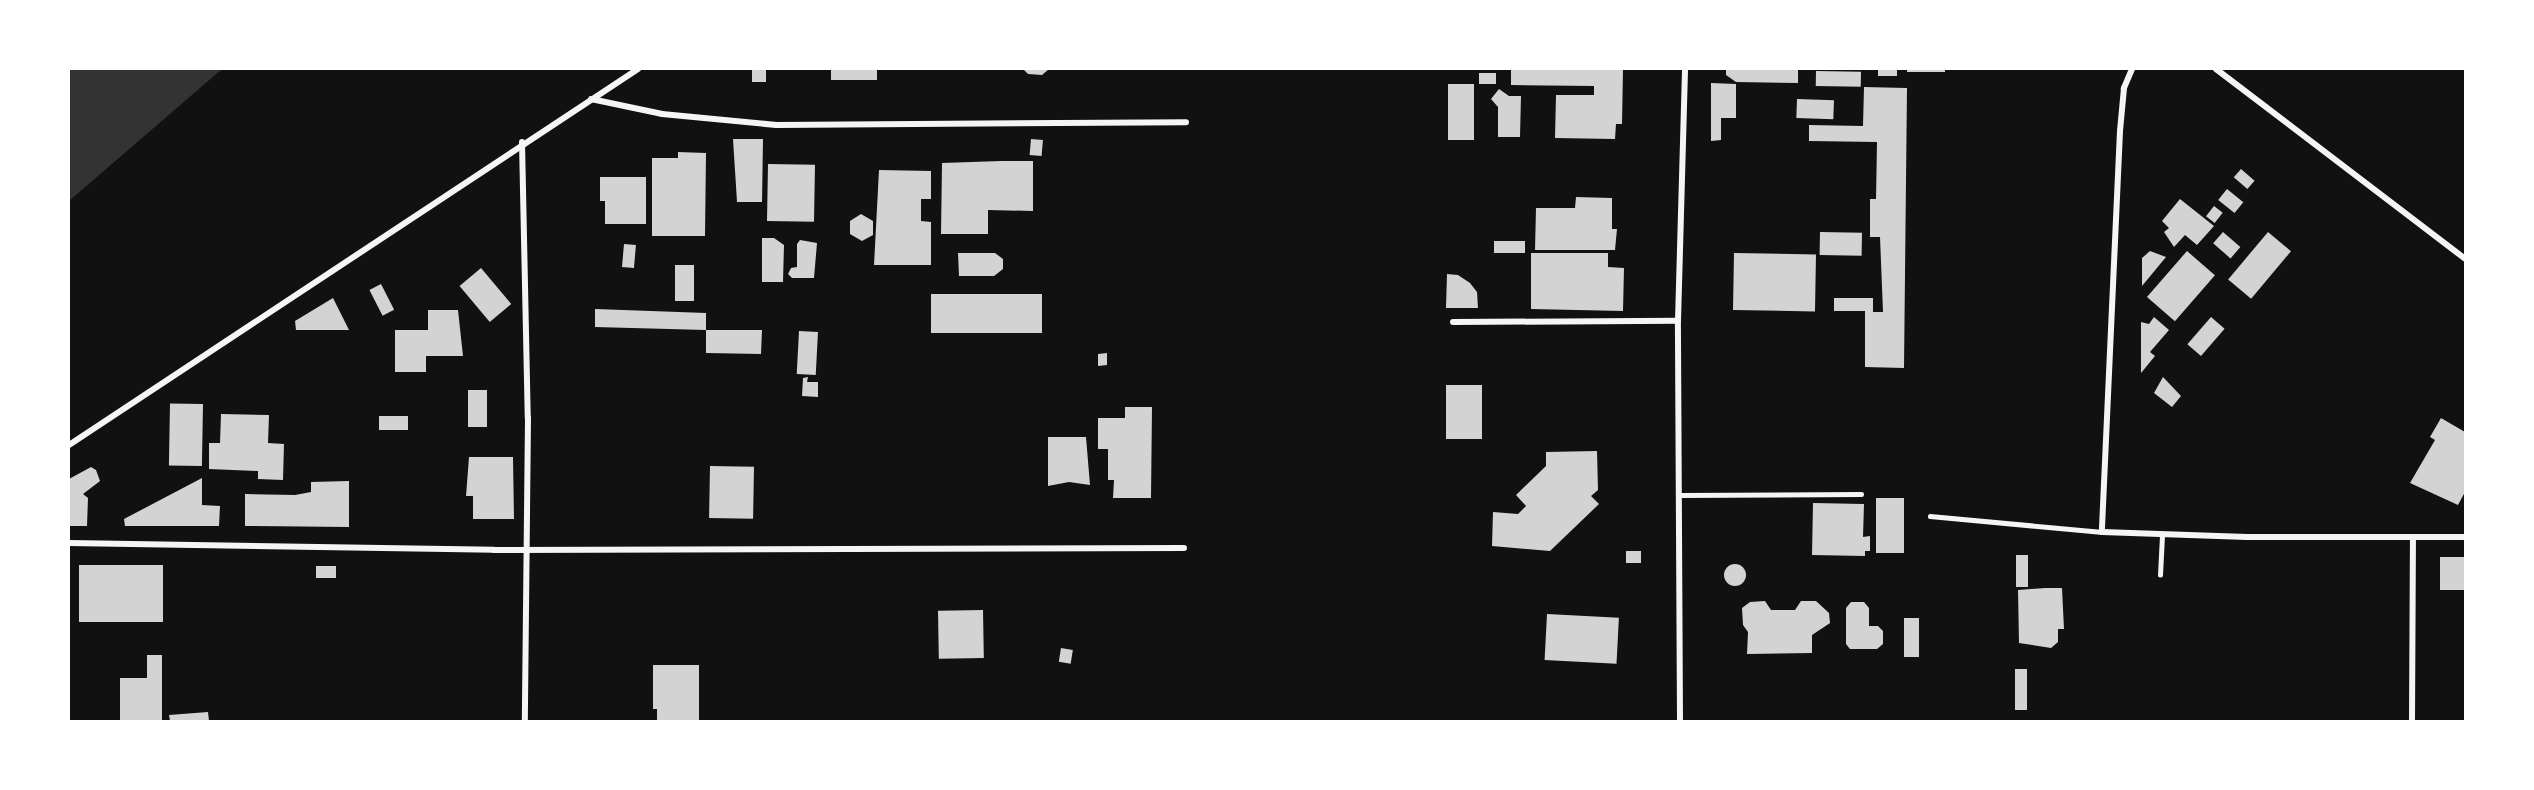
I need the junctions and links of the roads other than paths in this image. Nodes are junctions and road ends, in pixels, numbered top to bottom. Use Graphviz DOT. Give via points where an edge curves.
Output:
graph roads {
  1 [pos="638,69"];
  2 [pos="1684,69"];
  3 [pos="2132,69"];
  4 [pos="2216,69"];
  5 [pos="591,99"];
  6 [pos="1186,122"];
  7 [pos="522,142"];
  8 [pos="2465,259"];
  9 [pos="1678,321"];
  10 [pos="1453,322"];
  11 [pos="69,445"];
  12 [pos="1861,494"];
  13 [pos="1679,495"];
  14 [pos="1930,516"];
  15 [pos="2102,532"];
  16 [pos="2162,535"];
  17 [pos="2465,537"];
  18 [pos="2413,538"];
  19 [pos="69,543"];
  20 [pos="1184,548"];
  21 [pos="527,550"];
  22 [pos="2160,575"];
  23 [pos="525,721"];
  24 [pos="1680,721"];
  25 [pos="2412,721"];
  1 -- 5 [label="street"];
  2 -- 9 [label="street"];
  3 -- 15 [label="street" via="2124,88 2120,131"];
  4 -- 8 [label="street"];
  5 -- 6 [label="street" via="662,114 776,125"];
  5 -- 7 [label="street"];
  7 -- 11 [label="street" via="327,278 132,400"];
  7 -- 21 [label="street"];
  9 -- 10 [label="street"];
  9 -- 13 [label="street"];
  12 -- 13 [label="lane"];
  13 -- 24 [label="street"];
  14 -- 15 [label="lane"];
  15 -- 16 [label="street"];
  16 -- 18 [label="street"];
  16 -- 22 [label="lane"];
  17 -- 18 [label="street"];
  18 -- 25 [label="street" via="2416,606"];
  19 -- 21 [label="street"];
  20 -- 21 [label="street"];
  21 -- 23 [label="street"];
}
